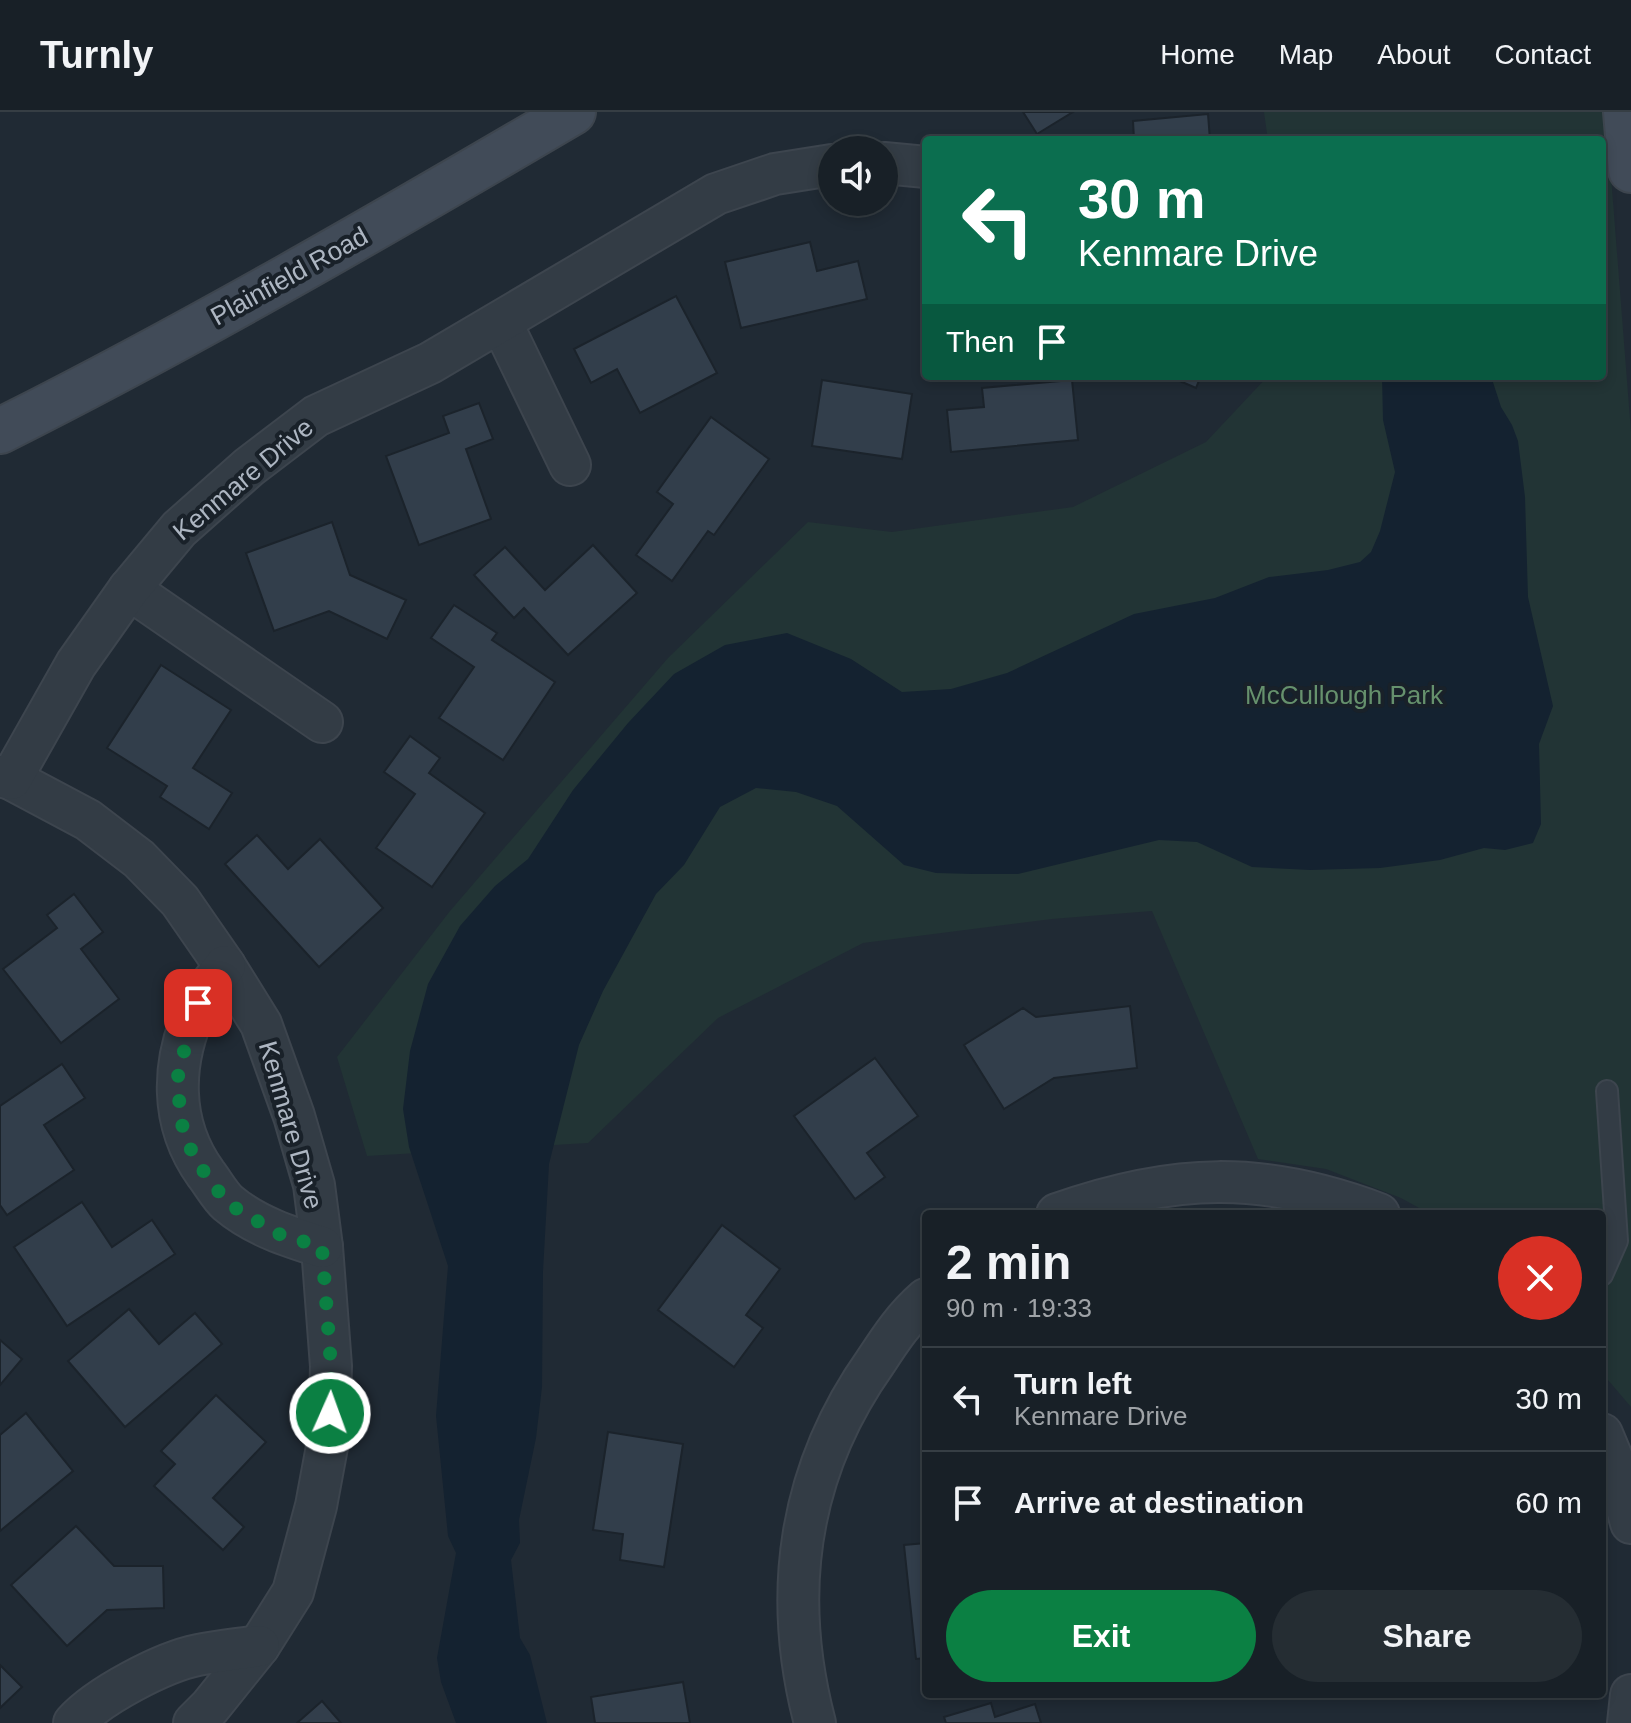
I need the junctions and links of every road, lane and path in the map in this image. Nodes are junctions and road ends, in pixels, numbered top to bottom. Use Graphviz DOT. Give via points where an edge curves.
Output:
graph roads {
  1 [pos="573,112"];
  2 [pos="1626,112"];
  3 [pos="898,164"];
  4 [pos="818,167"];
  5 [pos="922,167"];
  6 [pos="1631,170"];
  7 [pos="501,322"];
  8 [pos="0,431"];
  9 [pos="570,465"];
  10 [pos="129,589"];
  11 [pos="322,722"];
  12 [pos="6,777"];
  13 [pos="225,966"];
  14 [pos="1607,1091"];
  15 [pos="1069,1210"];
  16 [pos="1367,1210"];
  17 [pos="322,1247"];
  18 [pos="1606,1266"];
  19 [pos="922,1303"];
  20 [pos="1606,1444"];
  21 [pos="1631,1523"];
  22 [pos="259,1646"];
  23 [pos="1631,1695"];
  24 [pos="74,1723"];
  25 [pos="194,1723"];
  26 [pos="815,1723"];
  27 [pos="1628,1723"];
  1 -- 8 [label="main road, Plainfield Road" via="97,383"];
  2 -- 6 [label="main road"];
  3 -- 5 [label="street"];
  4 -- 7 [label="street, Kenmare Drive" via="775,174 716,194"];
  7 -- 9 [label="street"];
  7 -- 10 [label="street, Kenmare Drive" via="430,363 316,416 179,529"];
  10 -- 11 [label="street"];
  10 -- 12 [label="street, Kenmare Drive"];
  12 -- 13 [label="street, Kenmare Drive" via="88,820 139,859 180,901"];
  13 -- 17 [label="street, Kenmare Drive" via="261,1024 294,1116 314,1185"];
  13 -- 17 [label="street, Kenmare Drive" via="198,1003 187,1032 178,1072 180,1119 194,1158 227,1203 279,1234"];
  14 -- 18 [label="lane" via="1617,1241"];
  15 -- 16 [label="street" via="1125,1192 1242,1182 1318,1194"];
  17 -- 22 [label="street, Kenmare Drive" via="331,1366 329,1436 293,1592"];
  19 -- 26 [label="street" via="862,1381 815,1481 797,1587 803,1669"];
  20 -- 21 [label="street"];
  22 -- 24 [label="street" via="195,1655 136,1679"];
  22 -- 25 [label="street, Kenmare Drive"];
  23 -- 27 [label="street"];
}
